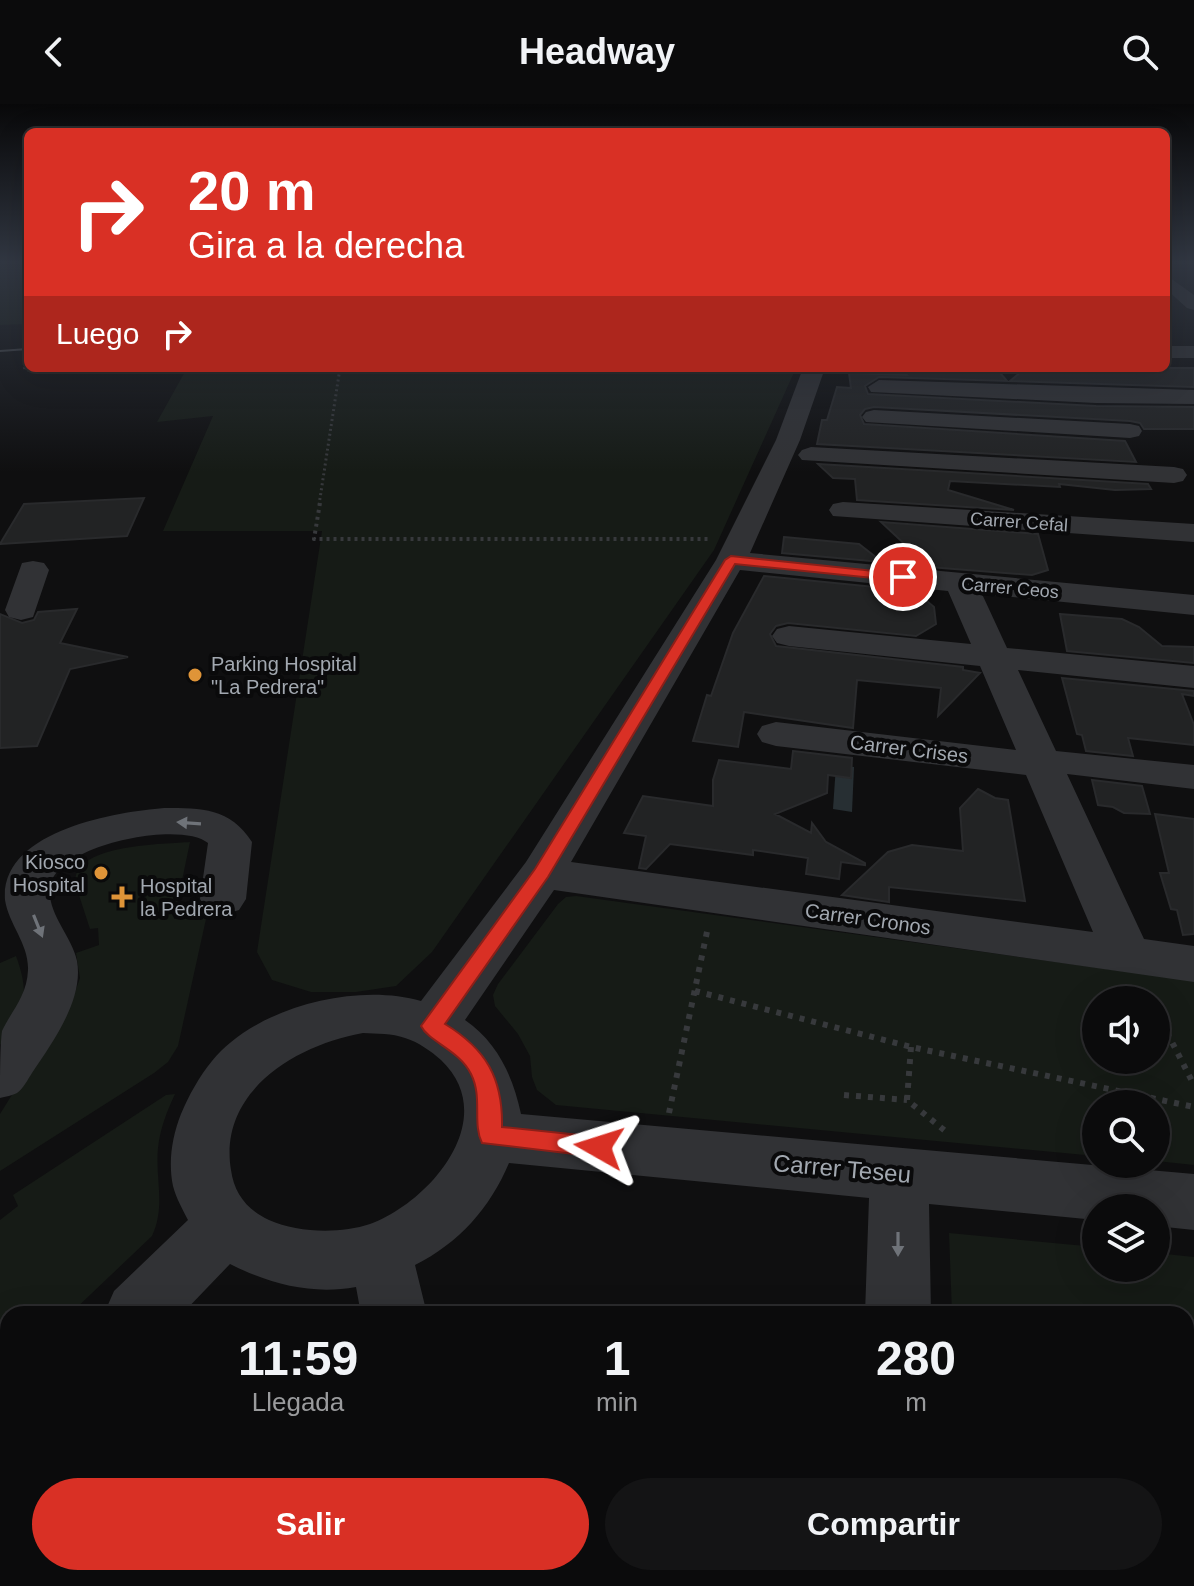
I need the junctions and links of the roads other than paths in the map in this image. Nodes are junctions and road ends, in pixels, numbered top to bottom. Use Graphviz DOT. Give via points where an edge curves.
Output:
graph roads {
  1 [pos="1170,352"];
  2 [pos="1194,352"];
  3 [pos="813,372"];
  4 [pos="1070,372"];
  5 [pos="879,387"];
  6 [pos="1096,396"];
  7 [pos="1194,397"];
  8 [pos="874,417"];
  9 [pos="1130,431"];
  10 [pos="811,455"];
  11 [pos="1174,475"];
  12 [pos="1194,494"];
  13 [pos="843,510"];
  14 [pos="1194,533"];
  15 [pos="737,550"];
  16 [pos="33,570"];
  17 [pos="961,583"];
  18 [pos="1194,605"];
  19 [pos="21,610"];
  20 [pos="789,636"];
  21 [pos="994,658"];
  22 [pos="1194,677"];
  23 [pos="776,734"];
  24 [pos="1042,765"];
  25 [pos="1194,777"];
  26 [pos="542,873"];
  27 [pos="223,899"];
  28 [pos="1127,955"];
  29 [pos="1194,964"];
  30 [pos="432,1026"];
  31 [pos="0,1076"];
  32 [pos="490,1136"];
  33 [pos="899,1175"];
  34 [pos="1194,1202"];
  35 [pos="225,1226"];
  36 [pos="380,1251"];
  37 [pos="145,1306"];
  38 [pos="392,1306"];
  39 [pos="898,1306"];
  1 -- 2 [label="street"];
  3 -- 15 [label="street"];
  4 -- 6 [label="street"];
  5 -- 6 [label="street"];
  6 -- 7 [label="street"];
  6 -- 9 [label="street"];
  8 -- 9 [label="street"];
  9 -- 11 [label="street"];
  10 -- 11 [label="street"];
  11 -- 12 [label="street"];
  13 -- 14 [label="street, Carrer Cefal"];
  15 -- 17 [label="street, Carrer Ceos"];
  15 -- 26 [label="street"];
  16 -- 19 [label="street"];
  17 -- 18 [label="street, Carrer Ceos"];
  17 -- 21 [label="street"];
  20 -- 21 [label="street"];
  21 -- 22 [label="street"];
  21 -- 24 [label="street"];
  23 -- 24 [label="street, Carrer Crises"];
  24 -- 25 [label="street, Carrer Crises" via="1065,762"];
  24 -- 28 [label="street"];
  26 -- 28 [label="street, Carrer Cronos"];
  26 -- 30 [label="street"];
  27 -- 31 [label="street, one-way" via="230,842 220,830 204,824 133,826 55,850 29,877 26,894 53,965 50,995"];
  28 -- 29 [label="street, Carrer Cronos"];
  30 -- 32 [label="street" via="460,1044 481,1070 491,1101"];
  30 -- 35 [label="street" via="399,1016 338,1017 289,1032 254,1055 225,1084 205,1119 197,1157 204,1193"];
  32 -- 33 [label="street, Carrer Teseu"];
  32 -- 36 [label="street" via="478,1171 454,1203 421,1231"];
  33 -- 34 [label="street, Carrer Teseu"];
  33 -- 39 [label="street, one-way"];
  35 -- 36 [label="street" via="255,1247 293,1259 336,1260"];
  35 -- 37 [label="street"];
  36 -- 38 [label="street"];
}
